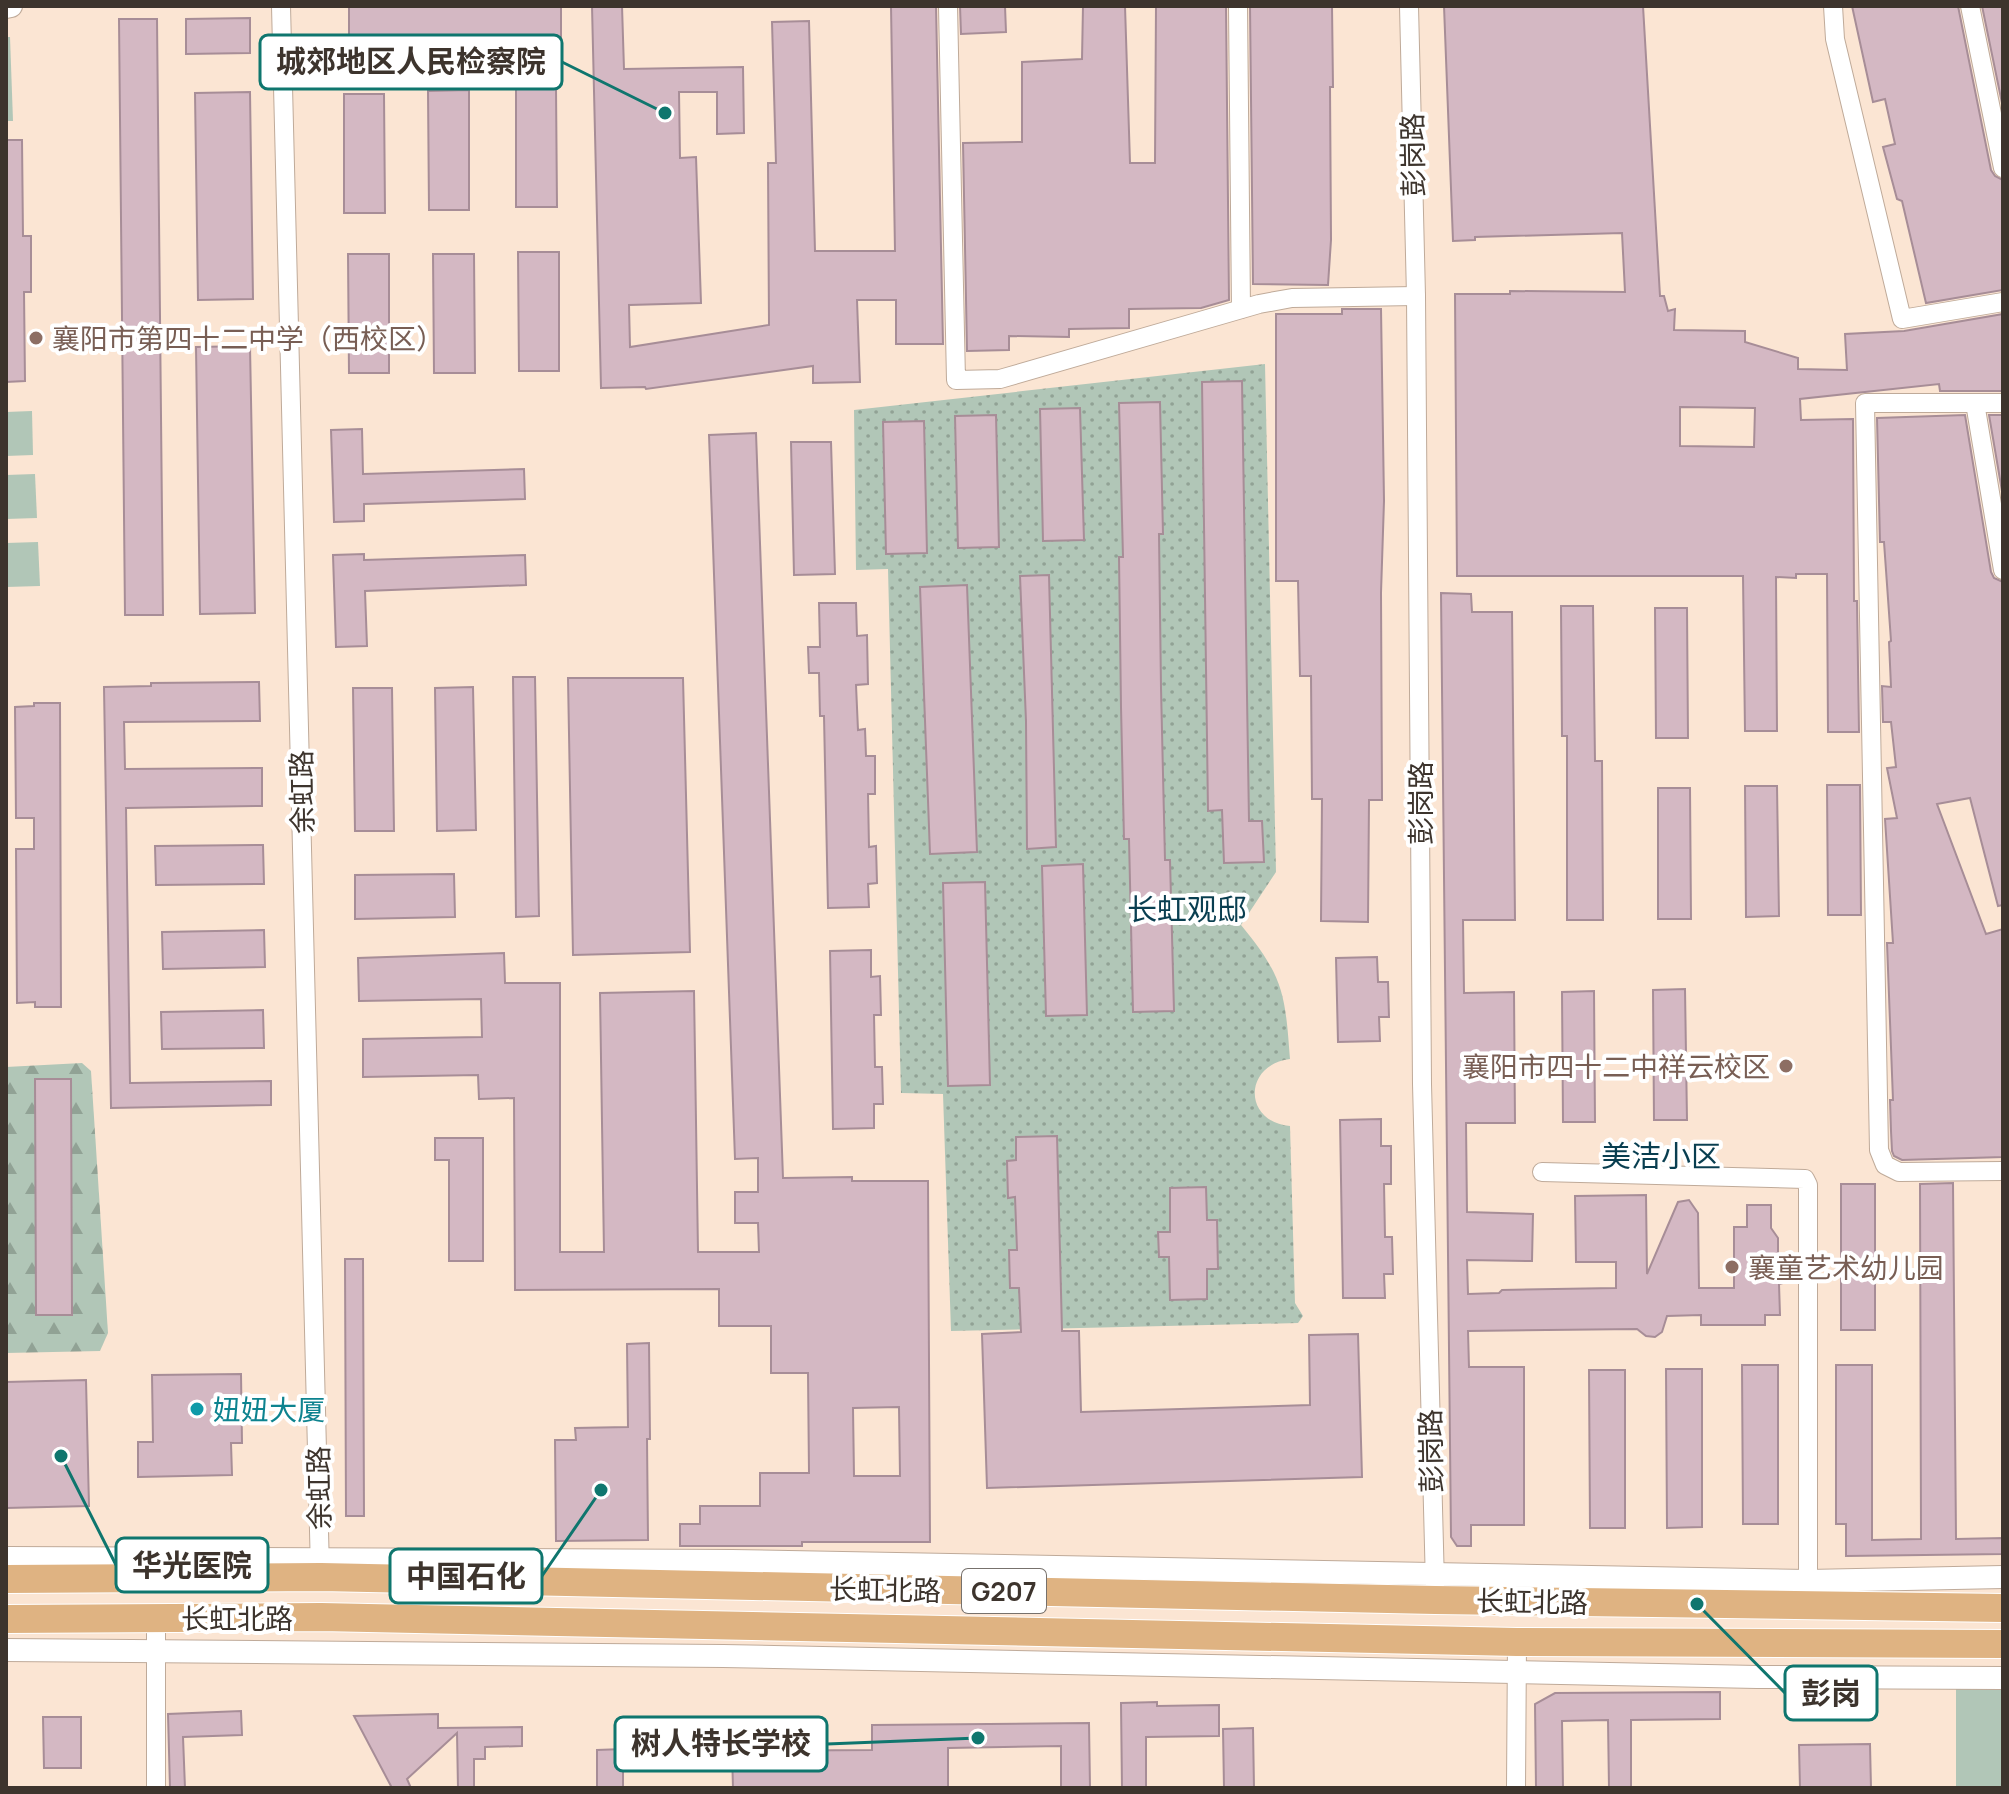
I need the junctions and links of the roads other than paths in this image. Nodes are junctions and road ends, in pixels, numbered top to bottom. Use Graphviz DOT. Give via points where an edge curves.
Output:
graph roads {
  1 [pos="281,6"];
  2 [pos="948,6"];
  3 [pos="1238,6"];
  4 [pos="1409,6"];
  5 [pos="1833,6"];
  6 [pos="1970,6"];
  7 [pos="2003,168"];
  8 [pos="1416,296"];
  9 [pos="2003,302"];
  10 [pos="1241,309"];
  11 [pos="1975,403"];
  12 [pos="2003,403"];
  13 [pos="2003,570"];
  14 [pos="2003,1171"];
  15 [pos="1542,1172"];
  16 [pos="6,1558"];
  17 [pos="320,1568"];
  18 [pos="2003,1577"];
  19 [pos="6,1579"];
  20 [pos="1808,1581"];
  21 [pos="1435,1586"];
  22 [pos="2003,1608"];
  23 [pos="156,1618"];
  24 [pos="6,1619"];
  25 [pos="1517,1642"];
  26 [pos="2001,1645"];
  27 [pos="6,1650"];
  28 [pos="156,1652"];
  29 [pos="1517,1673"];
  30 [pos="2003,1678"];
  31 [pos="156,1788"];
  32 [pos="1516,1788"];
  1 -- 17 [label="street, 余虹路"];
  2 -- 10 [label="street" via="956,380 1000,379"];
  3 -- 10 [label="street"];
  4 -- 8 [label="street, 彭岗路"];
  5 -- 9 [label="street" via="1835,39 1902,319"];
  6 -- 7 [label="street"];
  8 -- 10 [label="street" via="1292,298"];
  8 -- 21 [label="street, 彭岗路" via="1422,1087"];
  11 -- 12 [label="street"];
  11 -- 13 [label="street"];
  11 -- 14 [label="street" via="1865,403 1879,1150 1885,1165 1899,1172"];
  15 -- 20 [label="street" via="1805,1179"];
  16 -- 17 [label="street"];
  17 -- 19 [label="highway, 长虹北路 / G207"];
  17 -- 21 [label="highway, 长虹北路 / G207"];
  18 -- 20 [label="street"];
  20 -- 21 [label="street"];
  21 -- 22 [label="highway, 长虹北路 / G207"];
  23 -- 24 [label="highway, 长虹北路 / G207"];
  23 -- 25 [label="highway, 长虹北路 / G207"];
  23 -- 28 [label="street"];
  25 -- 26 [label="highway, 长虹北路 / G207"];
  25 -- 29 [label="street"];
  27 -- 28 [label="street"];
  28 -- 29 [label="street" via="723,1656"];
  28 -- 31 [label="street"];
  29 -- 30 [label="street"];
  29 -- 32 [label="street"];
}
